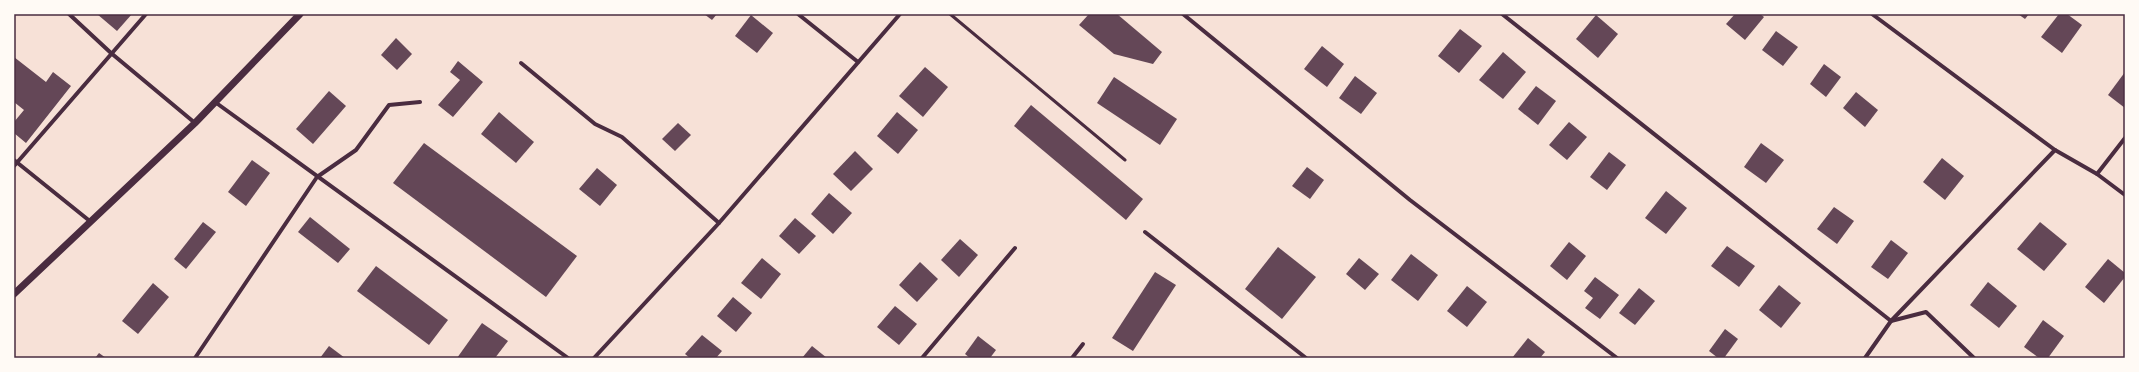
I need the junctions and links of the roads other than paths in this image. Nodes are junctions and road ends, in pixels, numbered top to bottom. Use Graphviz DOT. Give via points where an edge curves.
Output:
graph roads {
  1 [pos="69,14"];
  2 [pos="146,14"];
  3 [pos="300,14"];
  4 [pos="798,14"];
  5 [pos="900,14"];
  6 [pos="950,14"];
  7 [pos="1183,14"];
  8 [pos="1502,14"];
  9 [pos="1872,14"];
  10 [pos="111,53"];
  11 [pos="858,62"];
  12 [pos="520,63"];
  13 [pos="215,102"];
  14 [pos="420,102"];
  15 [pos="194,124"];
  16 [pos="2125,138"];
  17 [pos="2056,150"];
  18 [pos="1125,160"];
  19 [pos="15,163"];
  20 [pos="2096,174"];
  21 [pos="317,177"];
  22 [pos="2125,194"];
  23 [pos="91,222"];
  24 [pos="719,223"];
  25 [pos="1145,232"];
  26 [pos="1015,248"];
  27 [pos="14,294"];
  28 [pos="1891,321"];
  29 [pos="1083,344"];
  30 [pos="195,358"];
  31 [pos="568,358"];
  32 [pos="594,358"];
  33 [pos="922,358"];
  34 [pos="1072,358"];
  35 [pos="1306,358"];
  36 [pos="1617,358"];
  37 [pos="1865,358"];
  38 [pos="1974,358"];
  1 -- 10 [label="street"];
  2 -- 10 [label="street"];
  3 -- 13 [label="street"];
  4 -- 11 [label="street"];
  5 -- 11 [label="street"];
  6 -- 18 [label="lane"];
  7 -- 36 [label="street" via="1410,200"];
  8 -- 28 [label="street"];
  9 -- 17 [label="street"];
  10 -- 15 [label="street"];
  10 -- 19 [label="street"];
  11 -- 24 [label="street"];
  12 -- 24 [label="street" via="595,124 622,137"];
  13 -- 15 [label="street"];
  13 -- 21 [label="street"];
  14 -- 21 [label="street" via="389,105 356,150"];
  15 -- 23 [label="street"];
  16 -- 20 [label="street"];
  17 -- 20 [label="street"];
  17 -- 28 [label="street"];
  19 -- 23 [label="street"];
  20 -- 22 [label="street"];
  21 -- 30 [label="street"];
  21 -- 31 [label="street"];
  23 -- 27 [label="street"];
  24 -- 32 [label="street"];
  25 -- 35 [label="street"];
  26 -- 33 [label="street"];
  28 -- 37 [label="street"];
  28 -- 38 [label="street" via="1926,312"];
  29 -- 34 [label="street"];
}
